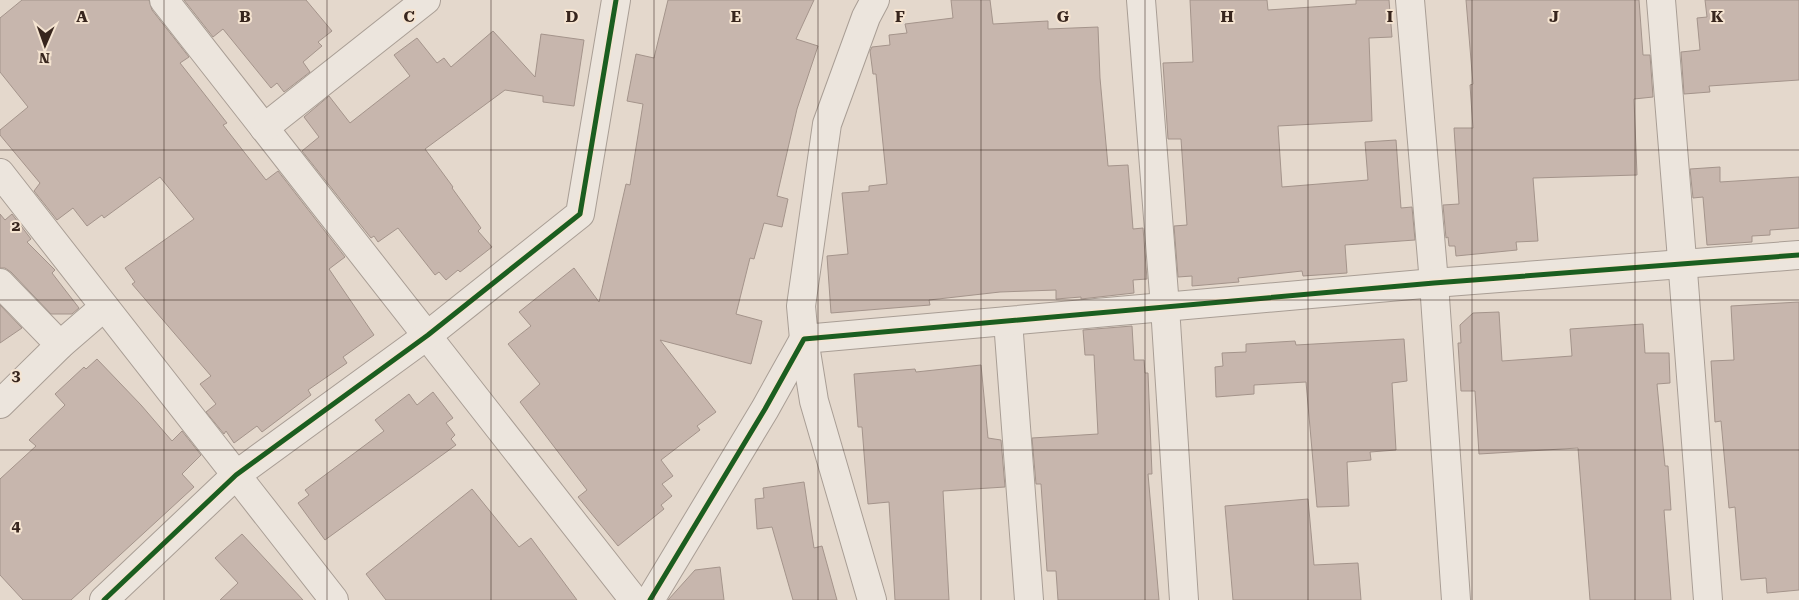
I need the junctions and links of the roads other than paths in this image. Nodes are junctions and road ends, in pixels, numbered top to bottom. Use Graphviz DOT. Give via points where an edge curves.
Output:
graph roads {
  1 [pos="164,0"];
  2 [pos="426,0"];
  3 [pos="616,0"];
  4 [pos="875,0"];
  5 [pos="1142,0"];
  6 [pos="1410,0"];
  7 [pos="1660,0"];
  8 [pos="264,128"];
  9 [pos="0,173"];
  10 [pos="1799,256"];
  11 [pos="1683,263"];
  12 [pos="0,283"];
  13 [pos="1434,283"];
  14 [pos="104,307"];
  15 [pos="1165,307"];
  16 [pos="1008,321"];
  17 [pos="428,335"];
  18 [pos="804,339"];
  19 [pos="60,345"];
  20 [pos="0,404"];
  21 [pos="236,475"];
  22 [pos="104,600"];
  23 [pos="334,600"];
  24 [pos="634,600"];
  25 [pos="650,600"];
  26 [pos="872,600"];
  27 [pos="1029,600"];
  28 [pos="1184,600"];
  29 [pos="1456,600"];
  30 [pos="1708,600"];
  1 -- 8 [label="street"];
  2 -- 8 [label="street"];
  3 -- 17 [label="street" via="580,214"];
  4 -- 18 [label="street" via="866,16 827,124 801,306"];
  5 -- 15 [label="street"];
  6 -- 13 [label="street"];
  7 -- 11 [label="street"];
  8 -- 17 [label="street"];
  9 -- 14 [label="street"];
  10 -- 11 [label="street"];
  11 -- 13 [label="street"];
  11 -- 30 [label="street"];
  12 -- 19 [label="street"];
  13 -- 15 [label="street"];
  13 -- 29 [label="street"];
  14 -- 19 [label="street"];
  14 -- 21 [label="street"];
  15 -- 16 [label="street"];
  15 -- 28 [label="street"];
  16 -- 18 [label="street"];
  16 -- 27 [label="street"];
  17 -- 21 [label="street"];
  17 -- 24 [label="street"];
  18 -- 25 [label="street"];
  18 -- 26 [label="street" via="814,401"];
  19 -- 20 [label="street"];
  21 -- 22 [label="street"];
  21 -- 23 [label="street"];
}
